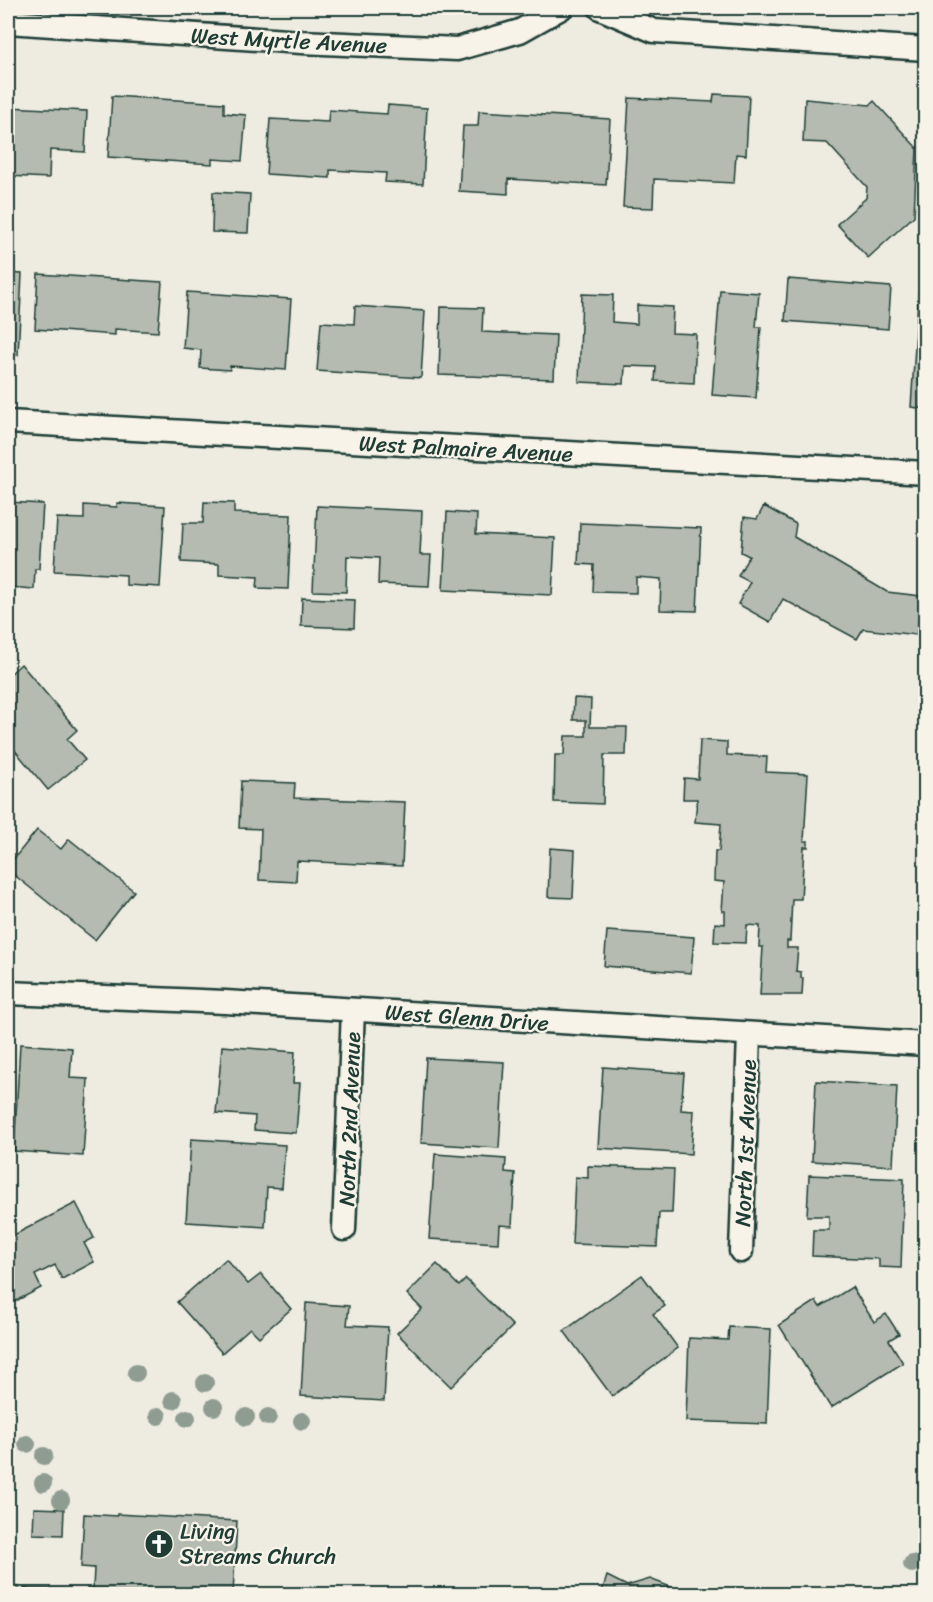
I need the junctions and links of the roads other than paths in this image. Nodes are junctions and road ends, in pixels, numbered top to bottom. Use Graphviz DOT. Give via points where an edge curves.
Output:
graph roads {
  1 [pos="561,8"];
  2 [pos="600,8"];
  3 [pos="8,22"];
  4 [pos="926,50"];
  5 [pos="8,422"];
  6 [pos="926,473"];
  7 [pos="8,993"];
  8 [pos="353,1010"];
  9 [pos="749,1035"];
  10 [pos="926,1044"];
  11 [pos="344,1229"];
  12 [pos="741,1251"];
  1 -- 3 [label="street, West Myrtle Avenue" via="520,31 457,49"];
  2 -- 4 [label="street" via="654,31"];
  5 -- 6 [label="street, West Palmaire Avenue"];
  7 -- 8 [label="street, West Glenn Drive"];
  8 -- 9 [label="street, West Glenn Drive"];
  8 -- 11 [label="street, North 2nd Avenue"];
  9 -- 10 [label="street, West Glenn Drive"];
  9 -- 12 [label="street, North 1st Avenue"];
}
